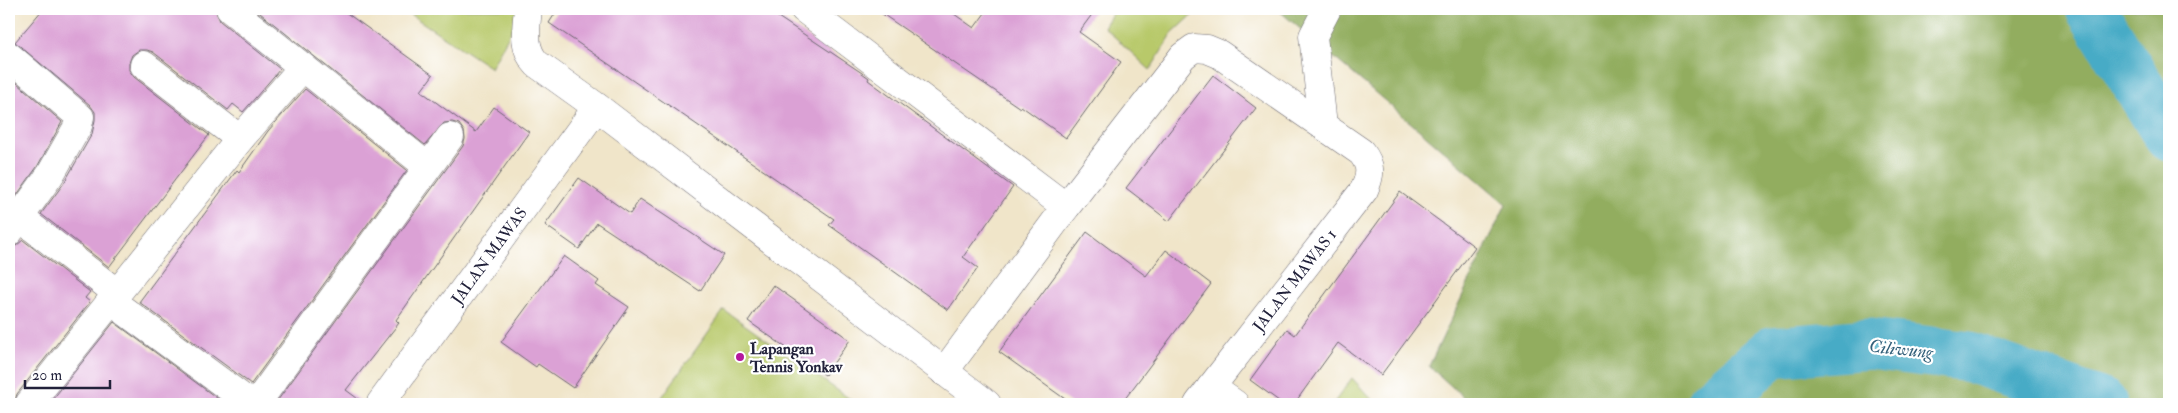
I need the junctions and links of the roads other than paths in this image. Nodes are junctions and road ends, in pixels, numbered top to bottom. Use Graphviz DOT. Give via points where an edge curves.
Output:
graph roads {
  1 [pos="230,9"];
  2 [pos="528,9"];
  3 [pos="804,9"];
  4 [pos="1327,9"];
  5 [pos="9,56"];
  6 [pos="144,65"];
  7 [pos="303,67"];
  8 [pos="597,107"];
  9 [pos="1323,125"];
  10 [pos="450,137"];
  11 [pos="240,140"];
  12 [pos="428,166"];
  13 [pos="1066,207"];
  14 [pos="14,224"];
  15 [pos="114,297"];
  16 [pos="944,372"];
  17 [pos="1205,396"];
  18 [pos="29,404"];
  19 [pos="251,404"];
  20 [pos="256,404"];
  21 [pos="380,404"];
  22 [pos="987,404"];
  23 [pos="1235,404"];
  1 -- 7 [label="street"];
  2 -- 8 [label="street" via="526,40 531,58"];
  3 -- 13 [label="street"];
  4 -- 9 [label="street" via="1313,36"];
  5 -- 14 [label="street" via="80,117 50,175"];
  6 -- 11 [label="street"];
  7 -- 11 [label="street"];
  7 -- 12 [label="street"];
  8 -- 16 [label="street"];
  8 -- 21 [label="street, JALAN MAWAS"];
  9 -- 13 [label="street" via="1219,54 1194,48 1182,56"];
  9 -- 17 [label="street, JALAN MAWAS 1" via="1367,159 1370,168 1364,190"];
  10 -- 12 [label="street"];
  11 -- 15 [label="street"];
  12 -- 20 [label="street"];
  13 -- 16 [label="street"];
  14 -- 15 [label="street"];
  15 -- 18 [label="street"];
  15 -- 19 [label="street"];
  16 -- 22 [label="street"];
  17 -- 23 [label="street"];
}
